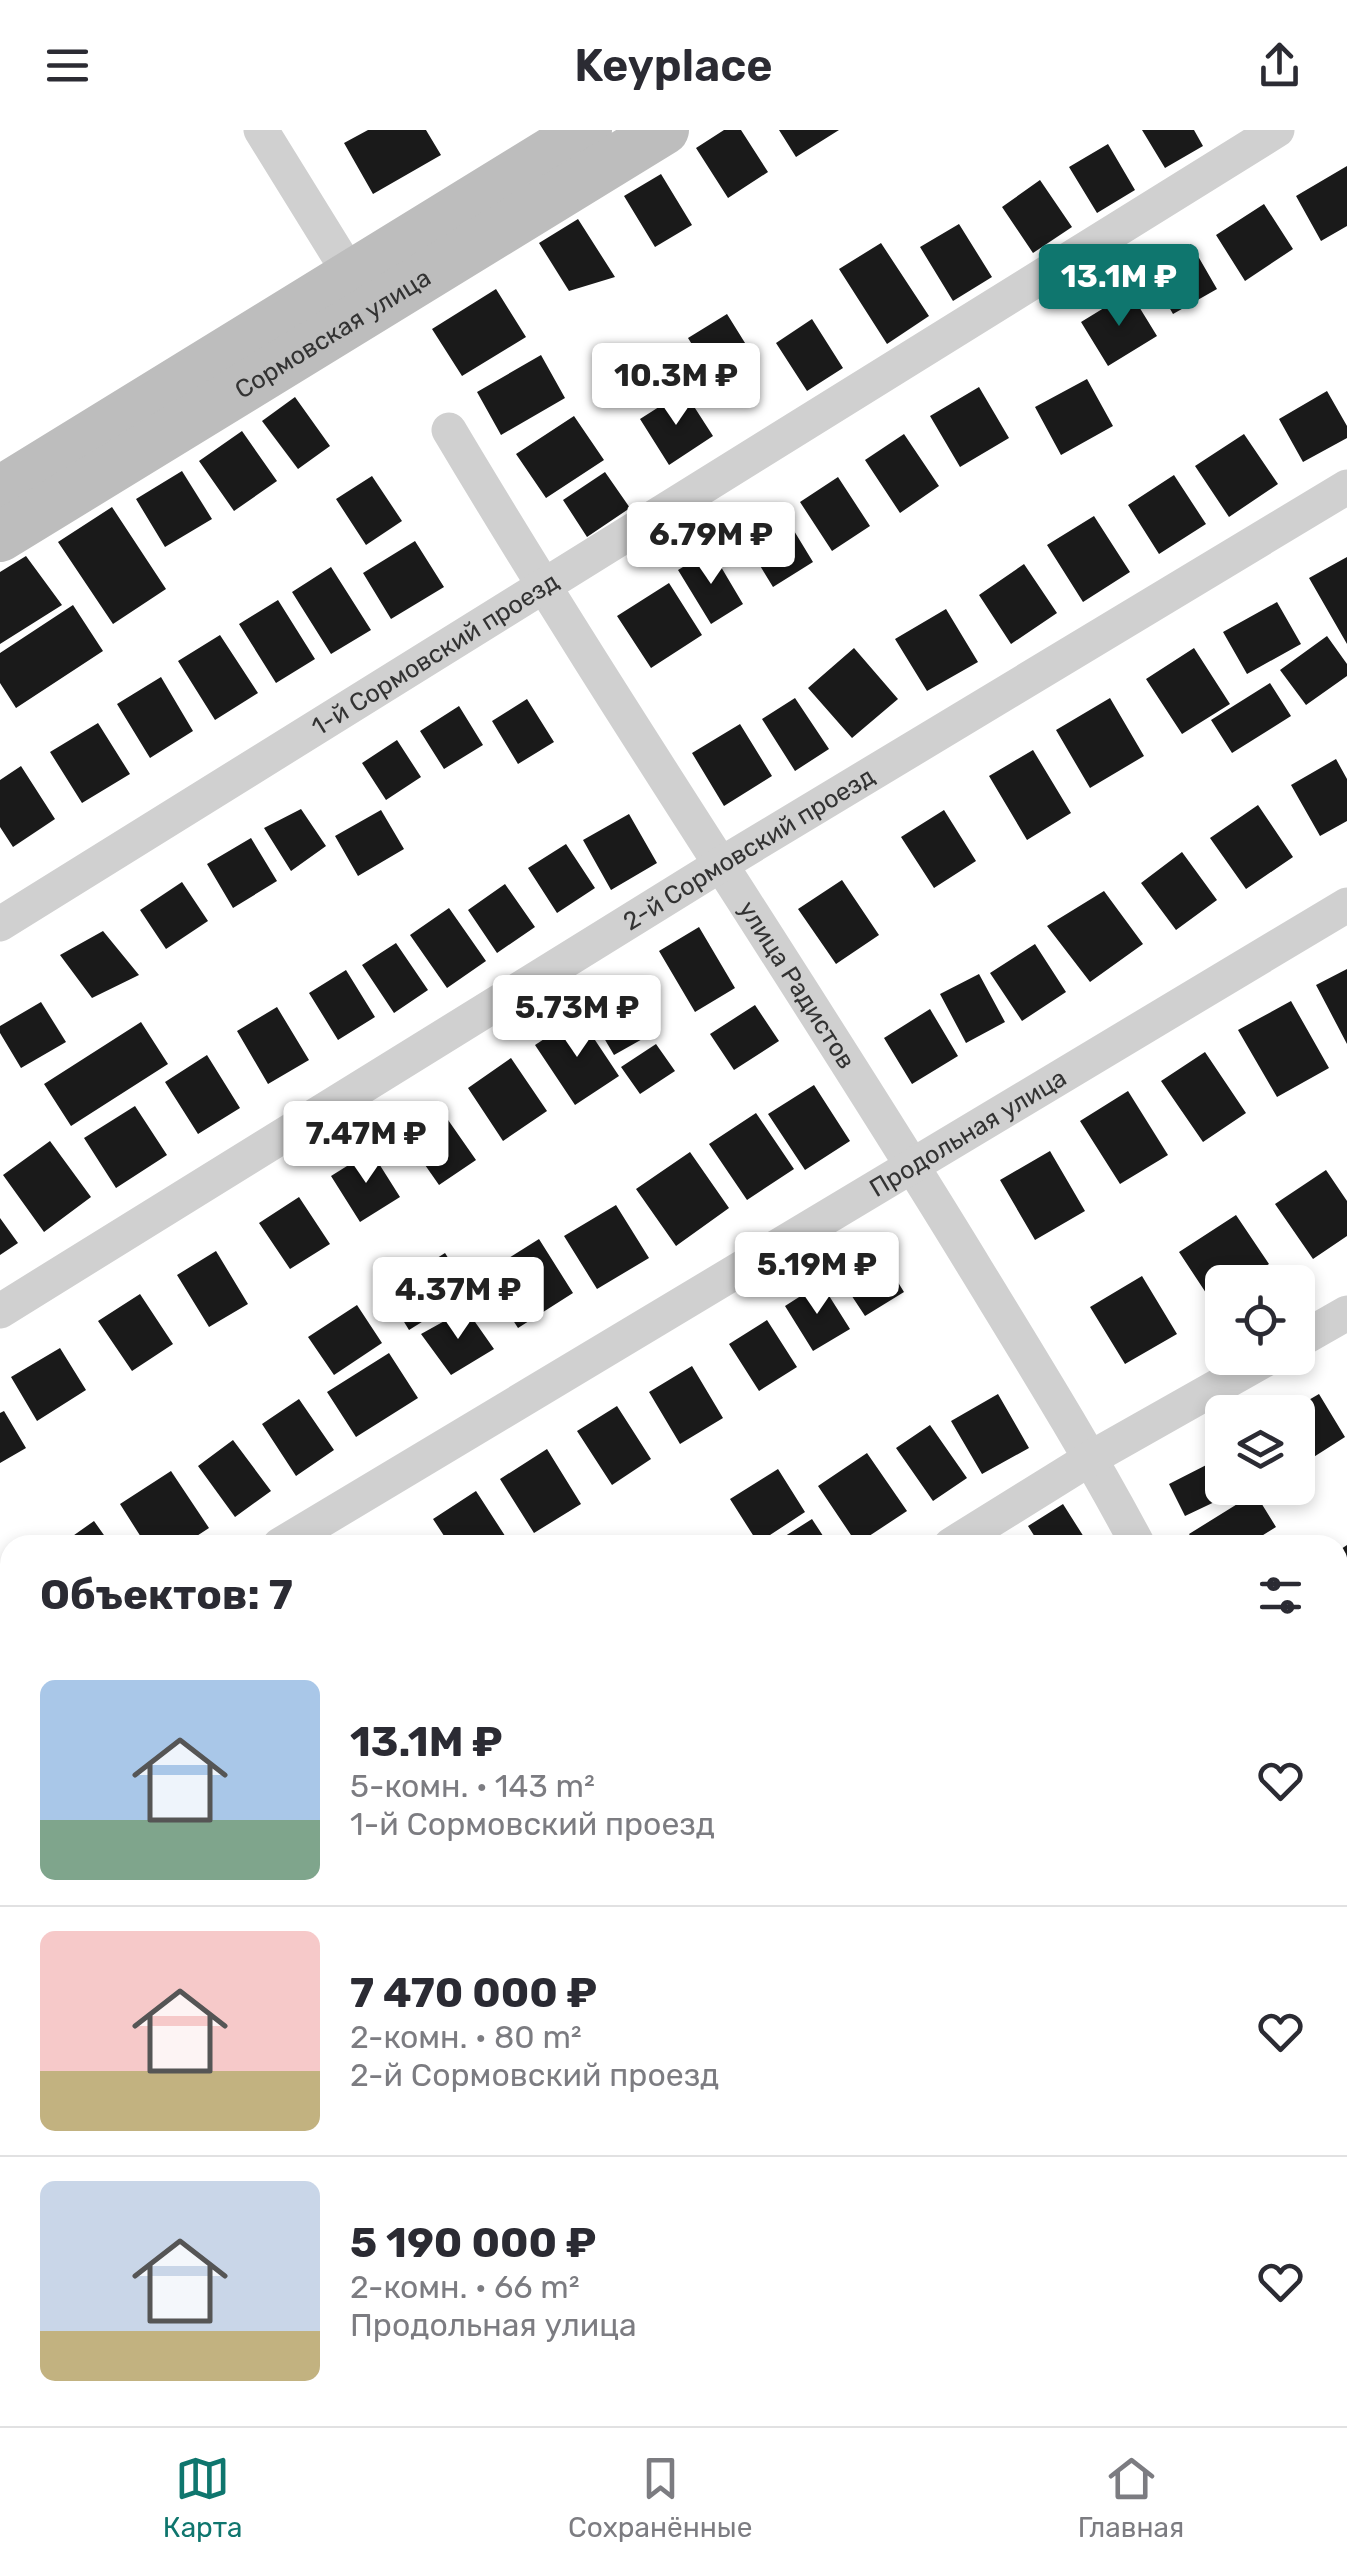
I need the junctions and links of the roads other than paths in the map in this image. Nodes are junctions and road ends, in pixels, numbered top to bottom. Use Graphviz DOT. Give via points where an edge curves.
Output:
graph roads {
  1 [pos="261,130"];
  2 [pos="587,130"];
  3 [pos="664,130"];
  4 [pos="1277,130"];
  5 [pos="362,293"];
  6 [pos="448,430"];
  7 [pos="1347,487"];
  8 [pos="0,492"];
  9 [pos="0,537"];
  10 [pos="543,589"];
  11 [pos="720,865"];
  12 [pos="1347,904"];
  13 [pos="0,924"];
  14 [pos="912,1164"];
  15 [pos="0,1311"];
  16 [pos="1347,1313"];
  17 [pos="1315,1331"];
  18 [pos="1238,1375"];
  19 [pos="1091,1458"];
  20 [pos="297,1535"];
  21 [pos="966,1535"];
  22 [pos="1133,1535"];
  1 -- 5 [label="street"];
  2 -- 5 [label="main road, Сормовская улица"];
  3 -- 5 [label="main road, Сормовская улица"];
  4 -- 10 [label="street, 1-й Сормовский проезд"];
  5 -- 8 [label="main road, Сормовская улица"];
  5 -- 9 [label="main road, Сормовская улица"];
  6 -- 10 [label="street, улица Радистов"];
  7 -- 11 [label="street, 2-й Сормовский проезд"];
  10 -- 11 [label="street, улица Радистов"];
  10 -- 13 [label="street, 1-й Сормовский проезд"];
  11 -- 14 [label="street, улица Радистов"];
  11 -- 15 [label="street, 2-й Сормовский проезд"];
  12 -- 14 [label="street, Продольная улица"];
  14 -- 19 [label="street, улица Радистов"];
  14 -- 20 [label="street, Продольная улица"];
  16 -- 17 [label="street"];
  18 -- 19 [label="street"];
  19 -- 21 [label="street"];
  19 -- 22 [label="street, улица Радистов"];
}
